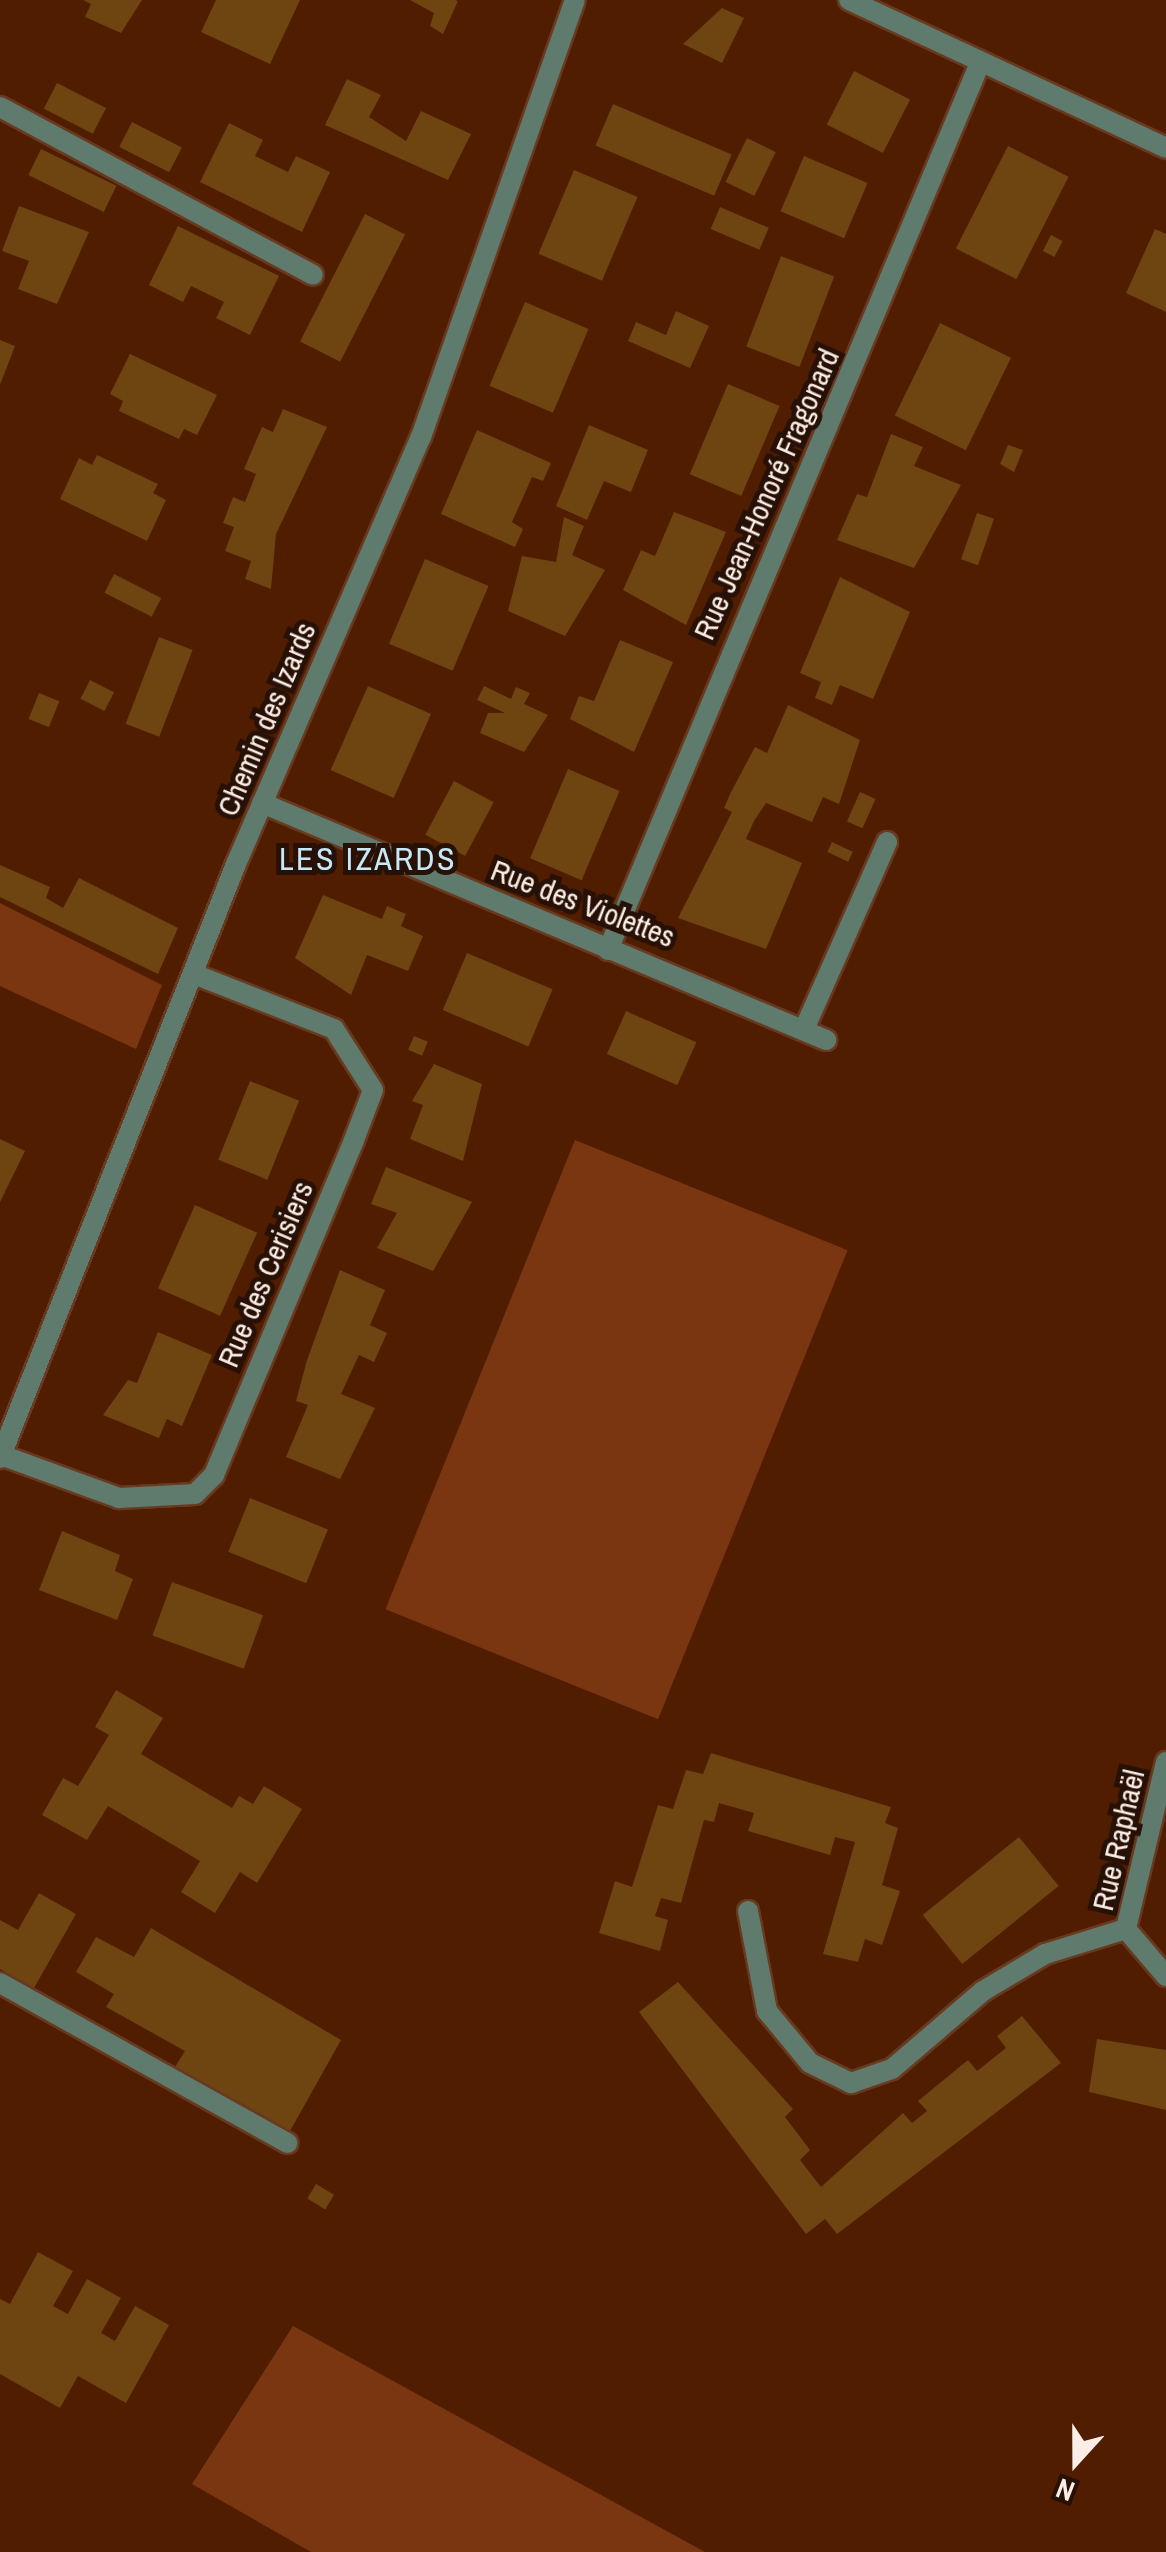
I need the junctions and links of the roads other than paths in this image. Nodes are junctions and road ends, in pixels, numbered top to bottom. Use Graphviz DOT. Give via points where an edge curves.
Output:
graph roads {
  1 [pos="575,0"];
  2 [pos="849,0"];
  3 [pos="980,64"];
  4 [pos="0,108"];
  5 [pos="1166,148"];
  6 [pos="313,274"];
  7 [pos="262,803"];
  8 [pos="888,842"];
  9 [pos="608,950"];
  10 [pos="194,974"];
  11 [pos="806,1025"];
  12 [pos="826,1040"];
  13 [pos="1,1456"];
  14 [pos="1166,1762"];
  15 [pos="748,1911"];
  16 [pos="1126,1929"];
  17 [pos="1166,1976"];
  18 [pos="0,1983"];
  19 [pos="288,2143"];
  1 -- 7 [label="street, Chemin des Izards" via="421,436"];
  2 -- 3 [label="street"];
  3 -- 5 [label="street"];
  3 -- 9 [label="street, Rue Jean-Honoré Fragonard"];
  4 -- 6 [label="street"];
  7 -- 9 [label="street, Rue des Violettes" via="418,862"];
  7 -- 10 [label="street, Chemin des Izards"];
  8 -- 11 [label="street"];
  9 -- 11 [label="street, Rue des Violettes"];
  10 -- 13 [label="street, Chemin des Izards"];
  10 -- 13 [label="street, Rue des Cerisiers" via="334,1030 373,1090 354,1140 214,1475 196,1494 119,1498"];
  11 -- 12 [label="street, Rue des Violettes"];
  14 -- 16 [label="street, Rue Raphaël"];
  15 -- 16 [label="street" via="767,2011 810,2063 852,2082 892,2069 983,1991 1045,1954"];
  16 -- 17 [label="street, Rue Raphaël"];
  18 -- 19 [label="street"];
}
